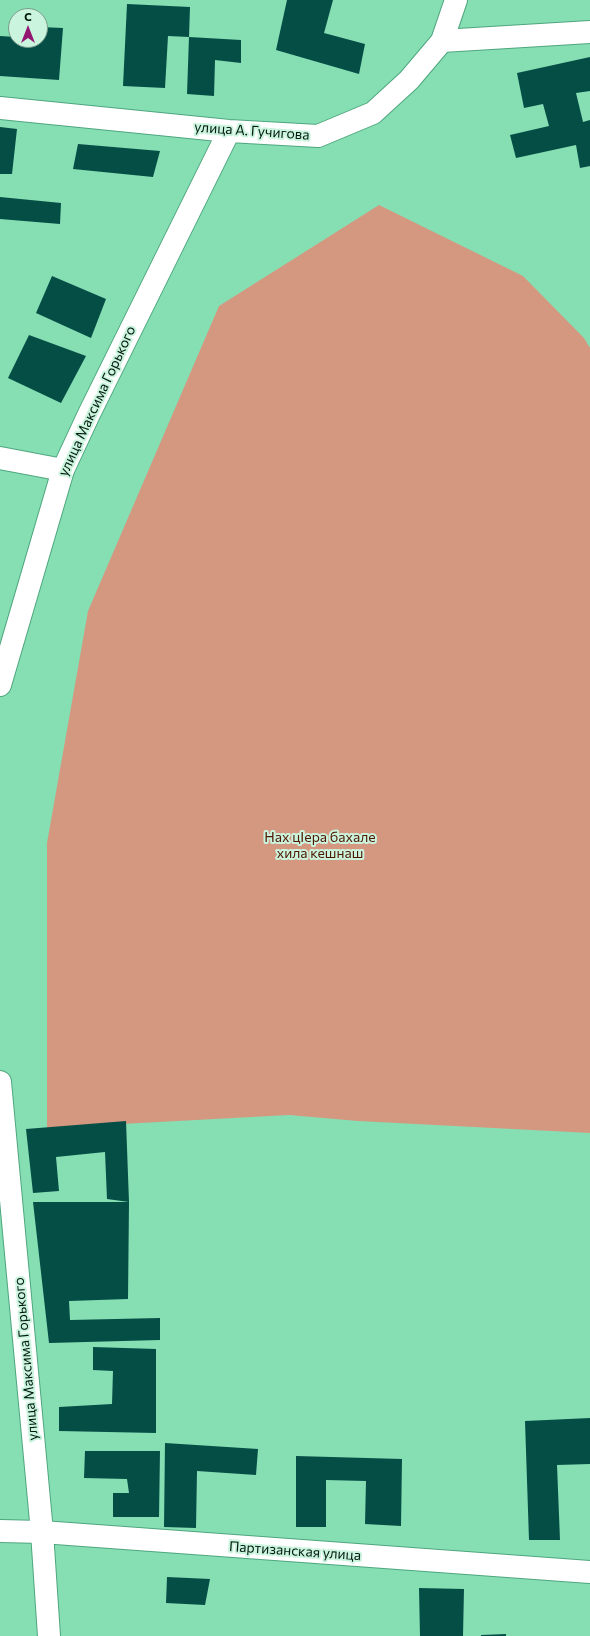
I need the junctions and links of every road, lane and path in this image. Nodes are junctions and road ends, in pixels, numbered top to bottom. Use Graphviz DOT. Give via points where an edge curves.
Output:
graph roads {
  1 [pos="456,0"];
  2 [pos="590,32"];
  3 [pos="442,41"];
  4 [pos="0,108"];
  5 [pos="229,131"];
  6 [pos="0,458"];
  7 [pos="63,470"];
  8 [pos="0,684"];
  9 [pos="0,1082"];
  10 [pos="0,1531"];
  11 [pos="42,1532"];
  12 [pos="590,1572"];
  13 [pos="49,1636"];
  1 -- 3 [label="street"];
  2 -- 3 [label="street"];
  3 -- 5 [label="street, улица А. Гучигова" via="409,80 373,113 318,136"];
  4 -- 5 [label="street, улица А. Гучигова"];
  5 -- 7 [label="street, улица Максима Горького"];
  6 -- 7 [label="street"];
  7 -- 8 [label="street, улица Максима Горького"];
  9 -- 11 [label="street, улица Максима Горького"];
  10 -- 11 [label="street, Партизанская улица"];
  11 -- 12 [label="street, Партизанская улица"];
  11 -- 13 [label="street, улица Максима Горького"];
}
